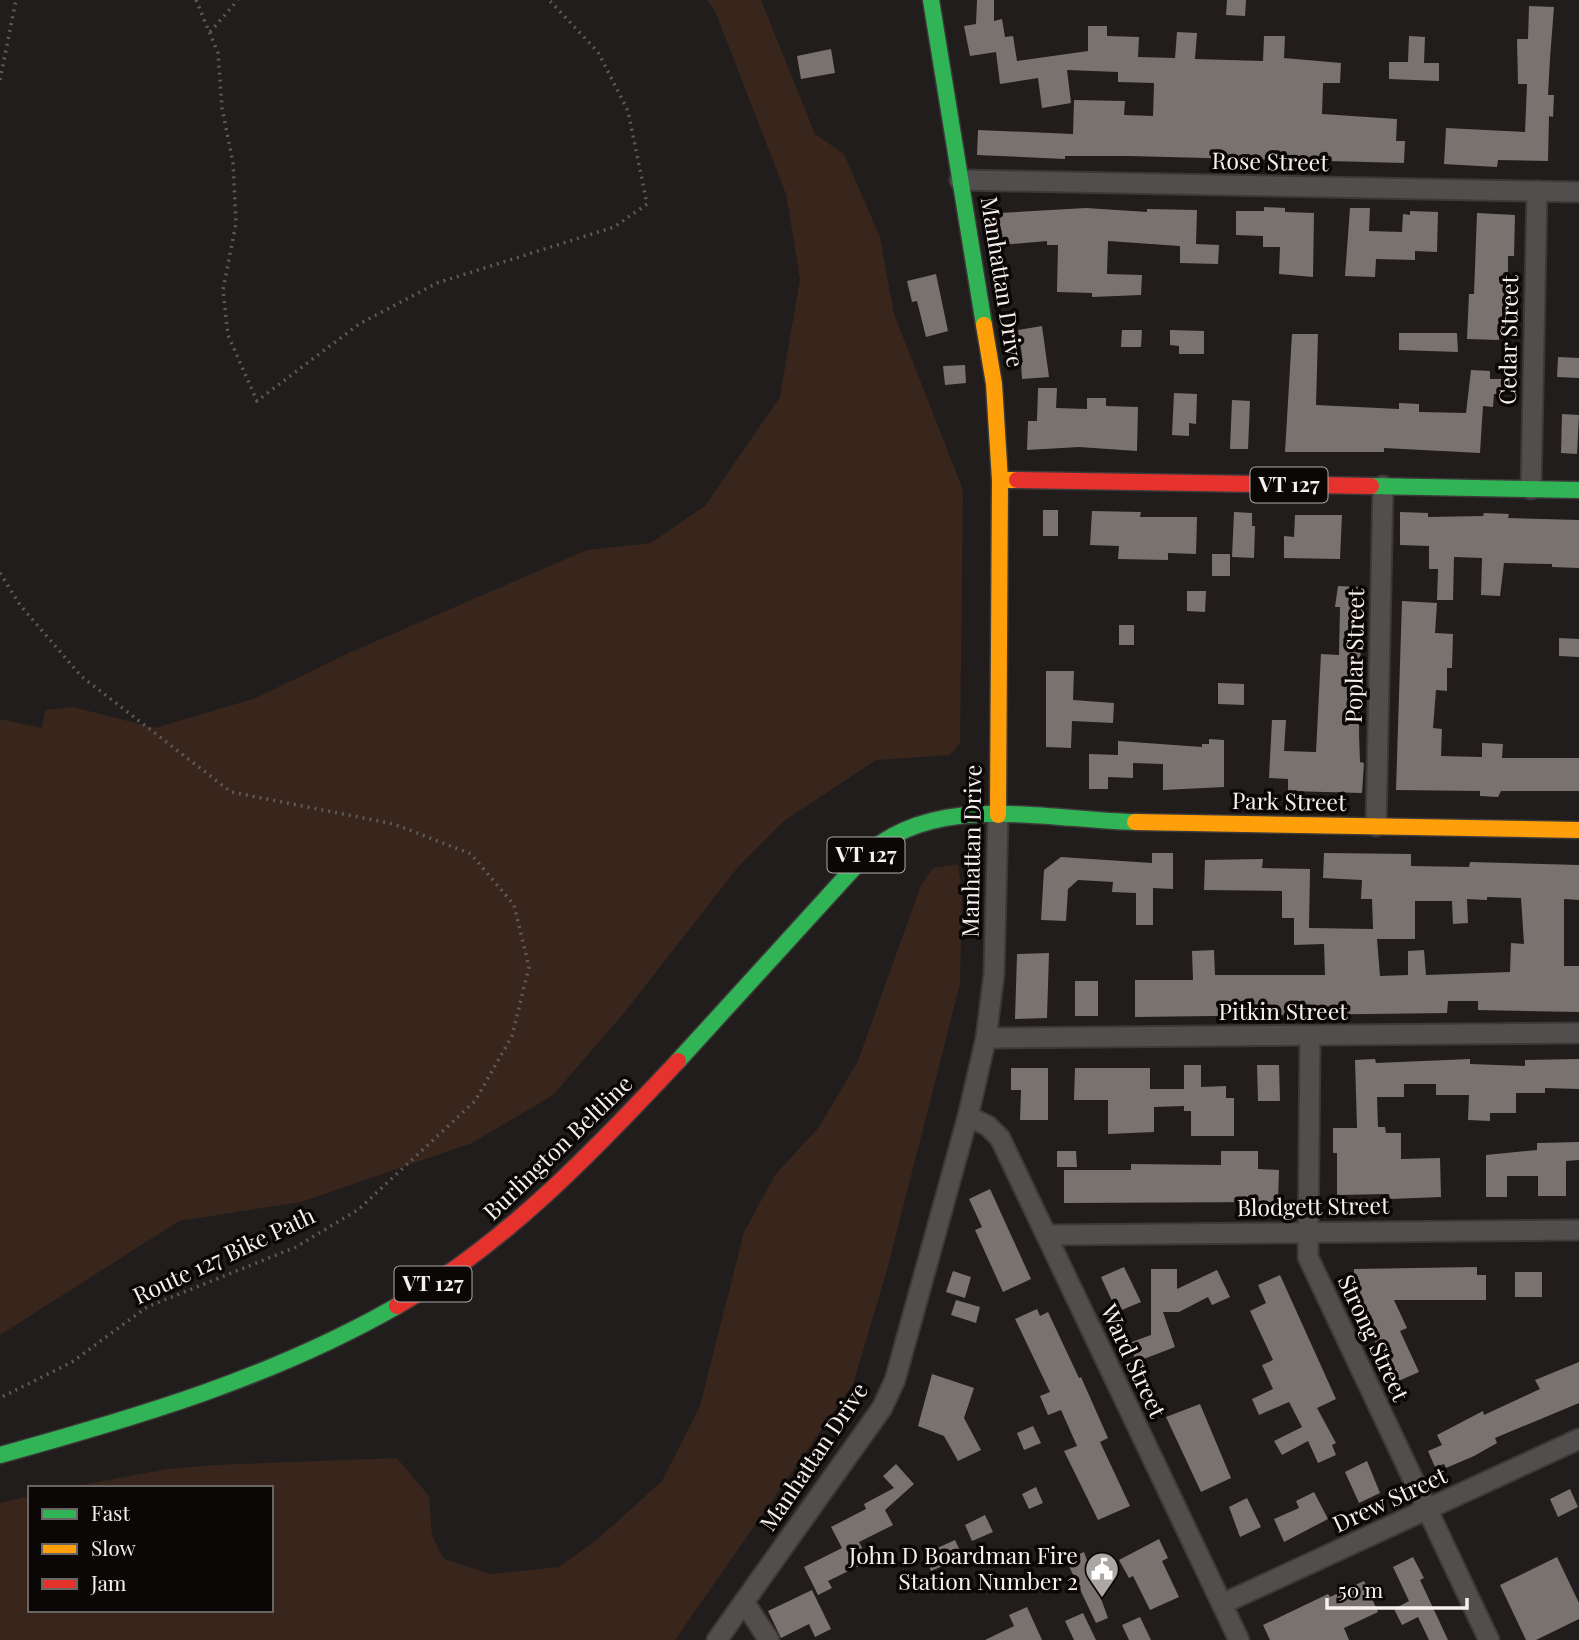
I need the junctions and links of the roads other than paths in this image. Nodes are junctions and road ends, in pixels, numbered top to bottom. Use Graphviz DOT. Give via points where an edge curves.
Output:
graph roads {
  1 [pos="931,0"];
  2 [pos="960,180"];
  3 [pos="1536,191"];
  4 [pos="1579,192"];
  5 [pos="1000,480"];
  6 [pos="1383,486"];
  7 [pos="1531,489"];
  8 [pos="1579,490"];
  9 [pos="998,815"];
  10 [pos="1376,826"];
  11 [pos="1579,830"];
  12 [pos="1579,1033"];
  13 [pos="1310,1036"];
  14 [pos="986,1038"];
  15 [pos="968,1116"];
  16 [pos="1579,1230"];
  17 [pos="1308,1231"];
  18 [pos="1048,1235"];
  19 [pos="1579,1439"];
  20 [pos="0,1455"];
  21 [pos="1428,1510"];
  22 [pos="744,1602"];
  23 [pos="1222,1604"];
  24 [pos="717,1640"];
  25 [pos="769,1640"];
  26 [pos="1239,1640"];
  27 [pos="1489,1640"];
  1 -- 2 [label="main road, Manhattan Drive"];
  2 -- 3 [label="street, Rose Street"];
  2 -- 5 [label="main road, Manhattan Drive" via="994,384"];
  3 -- 4 [label="street, Rose Street"];
  3 -- 7 [label="street, Cedar Street"];
  5 -- 6 [label="main road, VT 127"];
  5 -- 9 [label="main road, Manhattan Drive"];
  6 -- 7 [label="main road, VT 127"];
  6 -- 10 [label="street, Poplar Street"];
  7 -- 8 [label="main road, VT 127"];
  9 -- 10 [label="main road, Park Street / VT 127" via="1080,821"];
  9 -- 14 [label="street, Manhattan Drive" via="994,974"];
  9 -- 20 [label="main road, Burlington Beltline / VT 127" via="932,819 898,830 880,842 601,1143 501,1234 423,1290 300,1357 204,1395"];
  10 -- 11 [label="main road, Park Street / VT 127"];
  12 -- 13 [label="street, Pitkin Street"];
  13 -- 14 [label="street, Pitkin Street"];
  13 -- 17 [label="street, Strong Street"];
  14 -- 15 [label="street, Manhattan Drive"];
  15 -- 18 [label="street, Ward Street" via="1000,1138"];
  15 -- 22 [label="street, Manhattan Drive" via="895,1380 882,1408"];
  16 -- 17 [label="street, Blodgett Street"];
  17 -- 18 [label="street, Blodgett Street"];
  17 -- 21 [label="street, Strong Street" via="1308,1257"];
  18 -- 23 [label="street, Ward Street"];
  19 -- 21 [label="street, Drew Street"];
  21 -- 23 [label="street, Drew Street"];
  21 -- 27 [label="street, Strong Street"];
  22 -- 24 [label="street, Manhattan Drive"];
  22 -- 25 [label="street"];
  23 -- 26 [label="street, Ward Street"];
}
